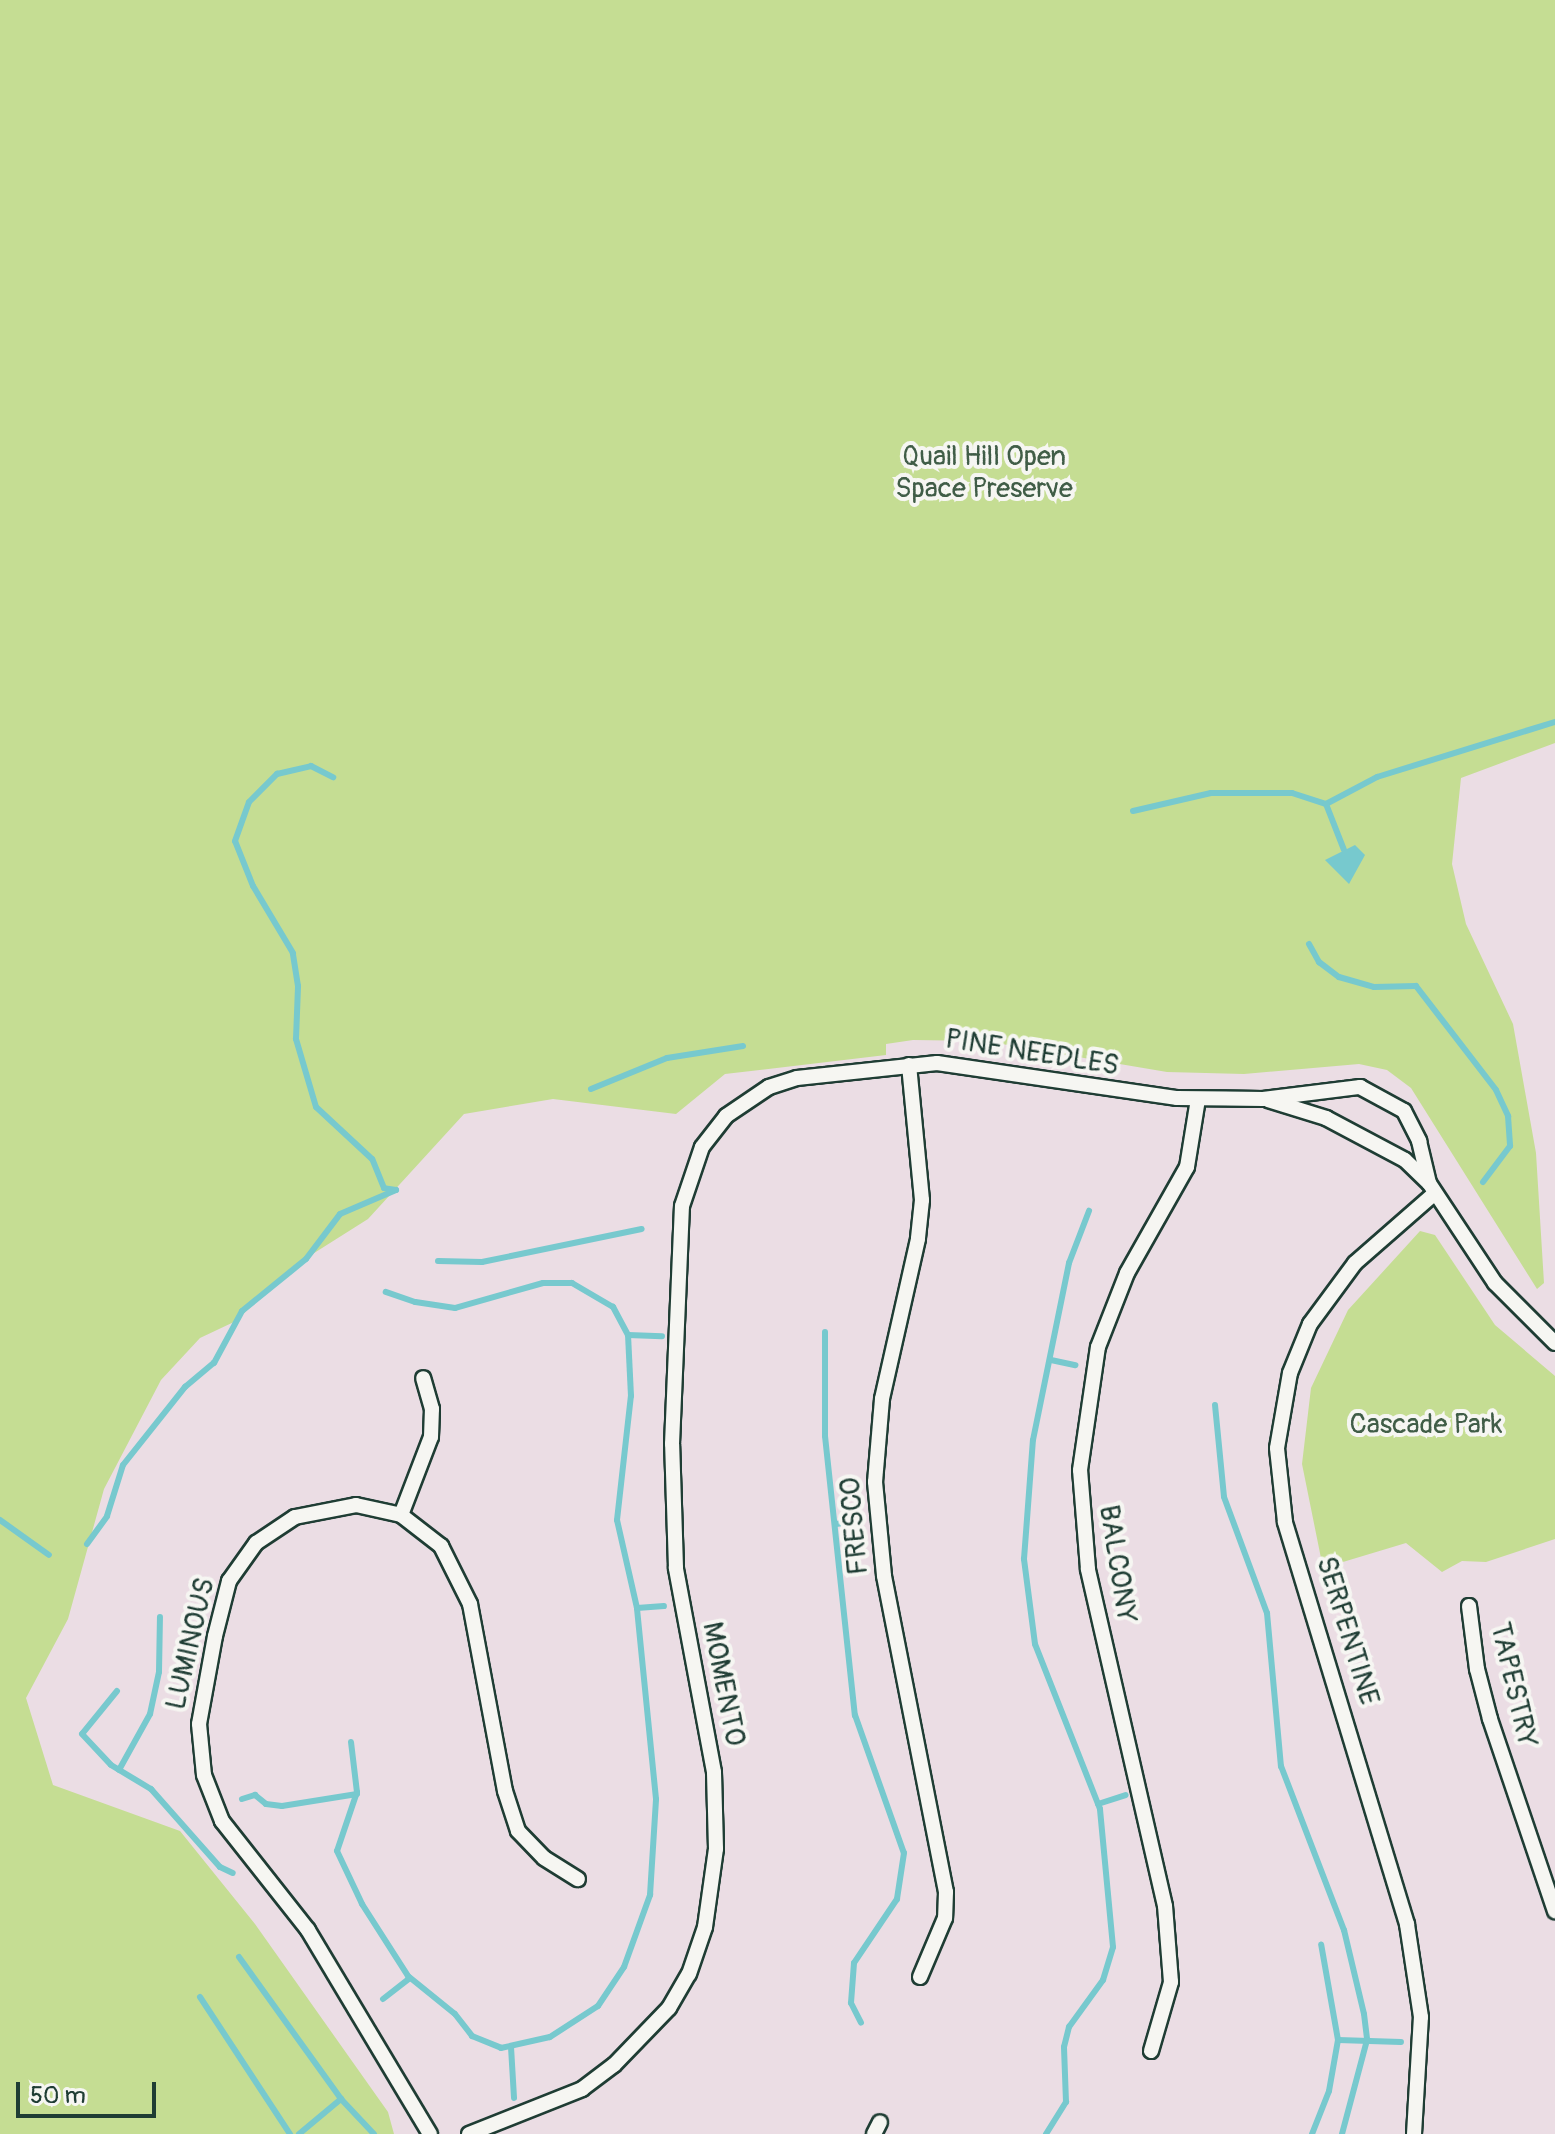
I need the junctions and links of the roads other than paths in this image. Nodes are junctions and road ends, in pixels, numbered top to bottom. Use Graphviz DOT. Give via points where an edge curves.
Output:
graph roads {
  1 [pos="909,1065"];
  2 [pos="1198,1099"];
  3 [pos="1263,1099"];
  4 [pos="714,1129"];
  5 [pos="1432,1188"];
  6 [pos="1555,1343"];
  7 [pos="423,1378"];
  8 [pos="401,1515"];
  9 [pos="1469,1606"];
  10 [pos="578,1879"];
  11 [pos="1555,1911"];
  12 [pos="920,1977"];
  13 [pos="1151,2051"];
  14 [pos="430,2134"];
  15 [pos="469,2134"];
  16 [pos="1414,2134"];
  1 -- 2 [label="street, PINE NEEDLES" via="968,1064 1125,1093"];
  1 -- 4 [label="street, PINE NEEDLES" via="783,1082 741,1104"];
  1 -- 12 [label="street, FRESCO" via="922,1200 882,1399 875,1482 884,1576 946,1892 945,1918"];
  2 -- 3 [label="street, PINE NEEDLES"];
  2 -- 13 [label="street, BALCONY" via="1184,1177 1139,1250 1106,1321 1086,1399 1080,1470 1088,1569 1165,1906 1171,1982"];
  3 -- 5 [label="street, PINE NEEDLES" via="1337,1124 1405,1160"];
  3 -- 5 [label="street, PINE NEEDLES" via="1336,1086 1381,1094 1404,1111 1412,1125"];
  4 -- 15 [label="street, MOMENTO" via="692,1167 682,1206 672,1444 676,1568 714,1772 716,1849 705,1927 689,1974 635,2047 582,2089"];
  5 -- 6 [label="street, PINE NEEDLES" via="1495,1283"];
  5 -- 16 [label="street, SERPENTINE" via="1355,1263 1310,1324 1290,1373 1277,1448 1285,1522 1407,1924 1421,2017"];
  7 -- 8 [label="street" via="432,1409 431,1437"];
  8 -- 10 [label="street, LUMINOUS" via="441,1546 462,1580 518,1831 544,1858"];
  8 -- 14 [label="street, LUMINOUS" via="356,1505 320,1508 271,1530 249,1549 224,1595 199,1738 204,1775 222,1821 308,1930"];
  9 -- 11 [label="street, TAPESTRY" via="1490,1719"];
}
